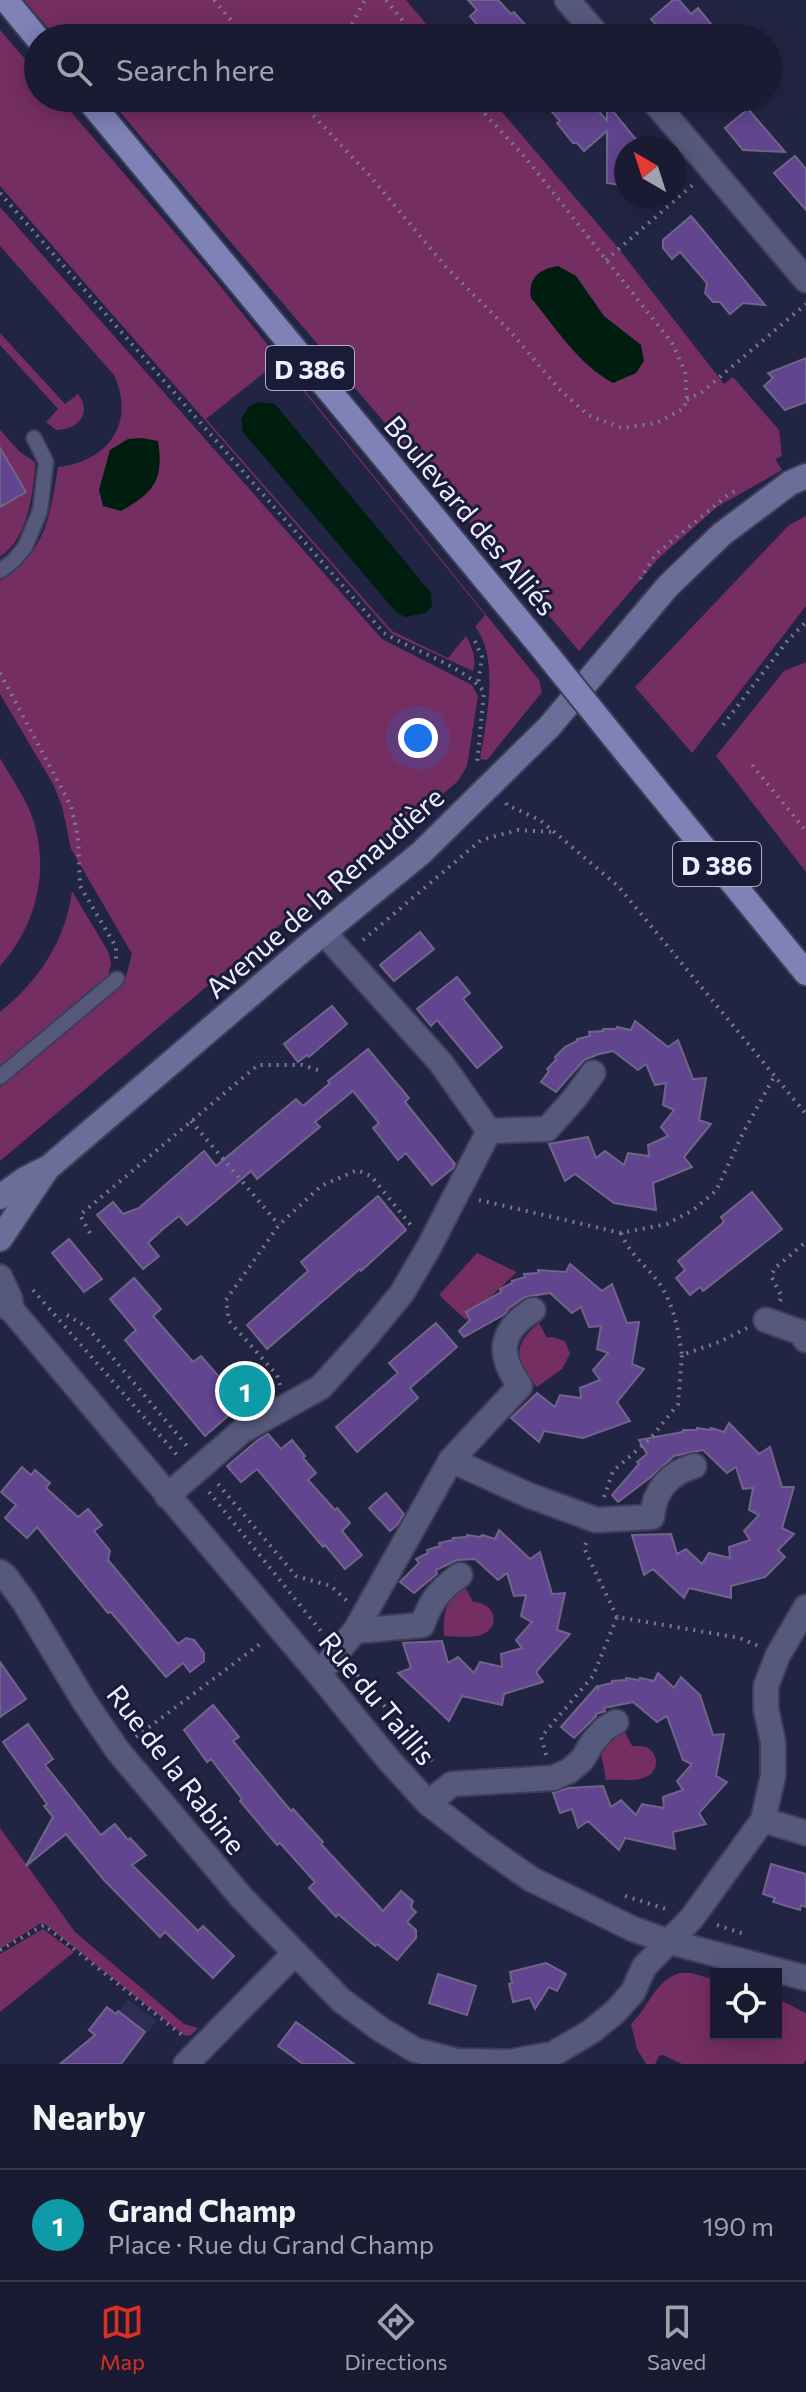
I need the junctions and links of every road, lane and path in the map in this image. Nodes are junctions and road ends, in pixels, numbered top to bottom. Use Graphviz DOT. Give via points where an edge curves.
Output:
graph roads {
  1 [pos="6,0"];
  2 [pos="214,0"];
  3 [pos="365,0"];
  4 [pos="386,0"];
  5 [pos="567,0"];
  6 [pos="26,24"];
  7 [pos="234,24"];
  8 [pos="352,24"];
  9 [pos="406,24"];
  10 [pos="588,24"];
  11 [pos="99,112"];
  12 [pos="310,112"];
  13 [pos="483,112"];
  14 [pos="663,112"];
  15 [pos="711,168"];
  16 [pos="0,193"];
  17 [pos="606,260"];
  18 [pos="806,280"];
  19 [pos="806,304"];
  20 [pos="687,400"];
  21 [pos="34,438"];
  22 [pos="806,476"];
  23 [pos="0,571"];
  24 [pos="806,622"];
  25 [pos="475,641"];
  26 [pos="0,673"];
  27 [pos="478,684"];
  28 [pos="723,725"];
  29 [pos="752,765"];
  30 [pos="492,785"];
  31 [pos="806,831"];
  32 [pos="555,832"];
  33 [pos="325,934"];
  34 [pos="345,956"];
  35 [pos="806,973"];
  36 [pos="117,979"];
  37 [pos="318,1070"];
  38 [pos="593,1073"];
  39 [pos="775,1075"];
  40 [pos="0,1077"];
  41 [pos="806,1114"];
  42 [pos="191,1121"];
  43 [pos="489,1131"];
  44 [pos="49,1167"];
  45 [pos="457,1194"];
  46 [pos="0,1197"];
  47 [pos="279,1225"];
  48 [pos="90,1233"];
  49 [pos="621,1233"];
  50 [pos="0,1239"];
  51 [pos="806,1242"];
  52 [pos="429,1247"];
  53 [pos="0,1277"];
  54 [pos="6,1306"];
  55 [pos="533,1310"];
  56 [pos="766,1320"];
  57 [pos="806,1340"];
  58 [pos="682,1355"];
  59 [pos="284,1407"];
  60 [pos="451,1460"];
  61 [pos="694,1466"];
  62 [pos="167,1496"];
  63 [pos="596,1520"];
  64 [pos="0,1572"];
  65 [pos="460,1575"];
  66 [pos="806,1607"];
  67 [pos="617,1617"];
  68 [pos="355,1631"];
  69 [pos="266,1640"];
  70 [pos="778,1655"];
  71 [pos="319,1674"];
  72 [pos="616,1722"];
  73 [pos="118,1751"];
  74 [pos="553,1778"];
  75 [pos="428,1803"];
  76 [pos="763,1820"];
  77 [pos="806,1833"];
  78 [pos="670,1942"];
  79 [pos="0,1950"];
  80 [pos="295,1953"];
  81 [pos="806,1978"];
  82 [pos="193,2057"];
  83 [pos="554,2059"];
  1 -- 6 [label="main road"];
  2 -- 7 [label="path"];
  3 -- 8 [label="path"];
  4 -- 9 [label="path"];
  5 -- 10 [label="street"];
  11 -- 35 [label="main road, Boulevard des Alliés / D 386, bridge"];
  12 -- 20 [label="path" via="446,267 588,415 622,428 656,423 683,409"];
  13 -- 17 [label="path"];
  14 -- 15 [label="street"];
  15 -- 17 [label="path"];
  15 -- 18 [label="street"];
  16 -- 27 [label="path" via="368,617 384,633"];
  17 -- 20 [label="path" via="672,343 685,371"];
  19 -- 20 [label="path"];
  21 -- 23 [label="lane" via="46,462 40,511 25,547"];
  22 -- 30 [label="street, Avenue de la Renaudière" via="722,534 668,586 549,727"];
  24 -- 28 [label="path"];
  25 -- 27 [label="path" via="482,657"];
  26 -- 36 [label="path" via="71,806 80,886 116,947"];
  27 -- 30 [label="path" via="484,692 476,762"];
  29 -- 31 [label="path"];
  30 -- 32 [label="path" via="507,805"];
  30 -- 33 [label="street, Avenue de la Renaudière"];
  32 -- 34 [label="path" via="518,830 481,840"];
  32 -- 39 [label="path" via="618,886"];
  33 -- 34 [label="street"];
  33 -- 44 [label="street, Avenue de la Renaudière"];
  34 -- 43 [label="street" via="441,1063"];
  36 -- 40 [label="lane"];
  37 -- 42 [label="path" via="258,1065"];
  38 -- 43 [label="street" via="547,1129"];
  39 -- 41 [label="path"];
  39 -- 49 [label="path" via="716,1191 667,1224"];
  42 -- 47 [label="path"];
  42 -- 48 [label="path" via="80,1215"];
  43 -- 45 [label="street"];
  44 -- 46 [label="street, Avenue de la Renaudière"];
  44 -- 50 [label="street, Avenue de la Renaudière"];
  45 -- 49 [label="path"];
  45 -- 52 [label="street"];
  47 -- 52 [label="path" via="321,1186 357,1170 371,1176"];
  47 -- 59 [label="path" via="226,1300 229,1321 277,1375"];
  49 -- 58 [label="path" via="675,1314"];
  51 -- 56 [label="path" via="775,1268 771,1276 782,1297"];
  52 -- 59 [label="street" via="402,1293 321,1387"];
  53 -- 54 [label="street, Rue du Taillis" via="10,1299"];
  54 -- 62 [label="street, Rue du Taillis"];
  55 -- 60 [label="street" via="518,1320 505,1342 506,1367 520,1386"];
  56 -- 57 [label="street" via="800,1332"];
  56 -- 58 [label="path"];
  58 -- 63 [label="path" via="678,1404 651,1438 613,1471"];
  59 -- 62 [label="street" via="242,1431"];
  60 -- 63 [label="street"];
  60 -- 68 [label="street"];
  61 -- 63 [label="street" via="678,1470 665,1484 653,1501 652,1517"];
  62 -- 71 [label="street, Rue du Taillis"];
  63 -- 67 [label="path" via="584,1548"];
  64 -- 73 [label="street, Rue de la Rabine"];
  65 -- 68 [label="street" via="440,1589 422,1625"];
  66 -- 70 [label="street"];
  67 -- 70 [label="path" via="740,1638"];
  67 -- 74 [label="path" via="593,1676 541,1737"];
  68 -- 71 [label="street"];
  69 -- 73 [label="path"];
  70 -- 76 [label="street" via="766,1686 773,1776"];
  71 -- 75 [label="street, Rue du Taillis"];
  72 -- 74 [label="street" via="604,1729 582,1760"];
  73 -- 80 [label="street, Rue de la Rabine"];
  74 -- 75 [label="street" via="452,1784"];
  75 -- 78 [label="street, Rue du Taillis" via="531,1879"];
  76 -- 77 [label="street"];
  76 -- 78 [label="street, Rue de la Rabine"];
  78 -- 81 [label="street, Rue du Taillis"];
  78 -- 83 [label="street, Rue de la Rabine" via="644,1967 633,1992 616,2011"];
  79 -- 82 [label="path" via="44,1925"];
  80 -- 82 [label="street"];
  80 -- 83 [label="street, Rue de la Rabine" via="341,2000 415,2050 457,2061"];
}
